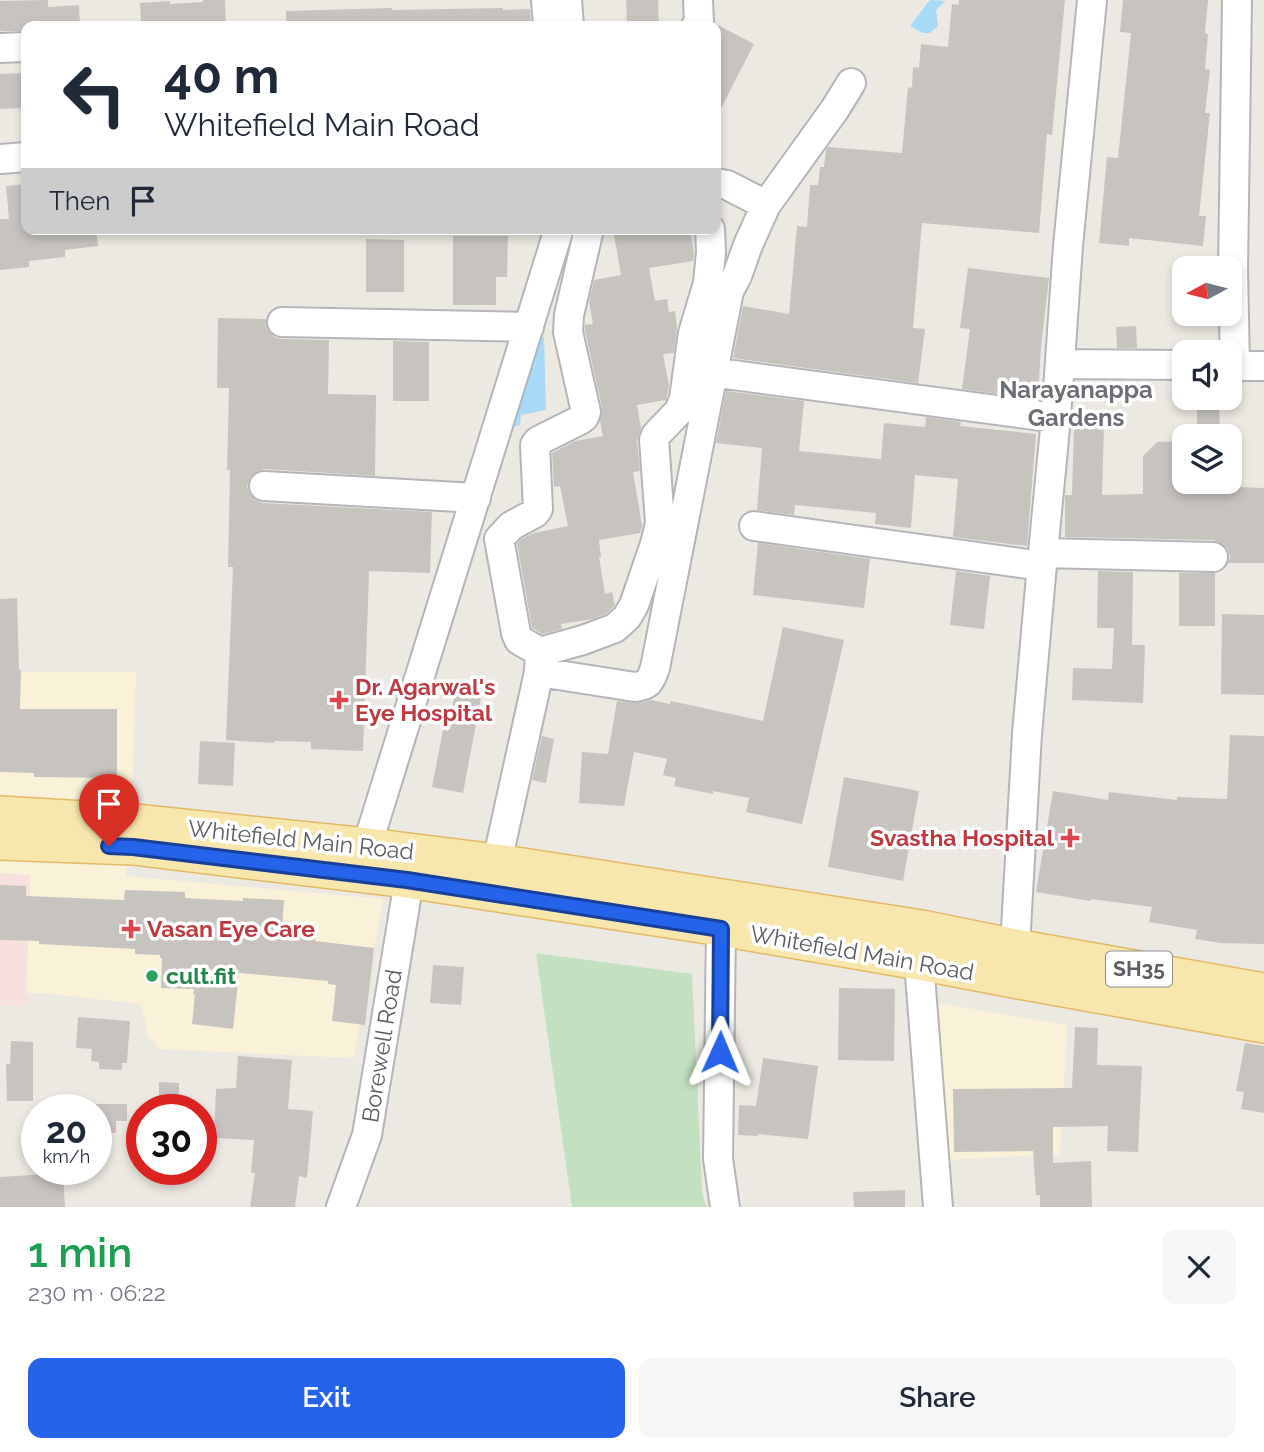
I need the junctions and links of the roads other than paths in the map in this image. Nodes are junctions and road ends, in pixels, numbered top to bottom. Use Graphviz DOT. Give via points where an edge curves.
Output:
graph roads {
  1 [pos="546,0"];
  2 [pos="567,0"];
  3 [pos="698,0"];
  4 [pos="1093,0"];
  5 [pos="1237,0"];
  6 [pos="548,21"];
  7 [pos="569,21"];
  8 [pos="699,21"];
  9 [pos="21,47"];
  10 [pos="0,48"];
  11 [pos="851,83"];
  12 [pos="21,157"];
  13 [pos="0,159"];
  14 [pos="721,184"];
  15 [pos="766,205"];
  16 [pos="557,235"];
  17 [pos="588,235"];
  18 [pos="710,235"];
  19 [pos="719,287"];
  20 [pos="282,322"];
  21 [pos="528,327"];
  22 [pos="1233,340"];
  23 [pos="1060,364"];
  24 [pos="1172,365"];
  25 [pos="1242,366"];
  26 [pos="1264,366"];
  27 [pos="726,374"];
  28 [pos="1056,418"];
  29 [pos="264,486"];
  30 [pos="476,498"];
  31 [pos="754,526"];
  32 [pos="1213,557"];
  33 [pos="1042,559"];
  34 [pos="540,662"];
  35 [pos="0,814"];
  36 [pos="134,834"];
  37 [pos="0,842"];
  38 [pos="367,846"];
  39 [pos="498,862"];
  40 [pos="407,880"];
  41 [pos="721,929"];
  42 [pos="920,945"];
  43 [pos="1015,947"];
  44 [pos="1264,991"];
  45 [pos="1264,1025"];
  46 [pos="341,1207"];
  47 [pos="725,1207"];
  48 [pos="938,1207"];
  1 -- 6 [label="street"];
  2 -- 7 [label="street"];
  3 -- 8 [label="street"];
  4 -- 23 [label="street"];
  5 -- 22 [label="street"];
  9 -- 10 [label="street"];
  11 -- 15 [label="street"];
  12 -- 13 [label="street"];
  14 -- 15 [label="street"];
  15 -- 19 [label="street" via="737,276"];
  16 -- 21 [label="street"];
  17 -- 34 [label="street" via="569,315 586,412 580,421 538,440 538,509 499,539 516,633"];
  18 -- 19 [label="street"];
  19 -- 34 [label="street" via="692,340 679,411 654,440 660,523 634,605 615,628"];
  19 -- 34 [label="street" via="650,681 635,687"];
  20 -- 21 [label="street"];
  21 -- 30 [label="street"];
  23 -- 24 [label="street"];
  23 -- 28 [label="street"];
  25 -- 26 [label="street"];
  27 -- 28 [label="street"];
  28 -- 33 [label="street"];
  29 -- 30 [label="street"];
  30 -- 38 [label="street"];
  31 -- 33 [label="street"];
  32 -- 33 [label="street"];
  33 -- 43 [label="street"];
  34 -- 39 [label="street"];
  35 -- 36 [label="main road, Whitefield Main Road / SH35"];
  36 -- 37 [label="main road, Whitefield Main Road / SH35"];
  36 -- 38 [label="main road, Whitefield Main Road / SH35"];
  36 -- 40 [label="main road, Whitefield Main Road / SH35"];
  38 -- 39 [label="main road, Whitefield Main Road / SH35"];
  39 -- 42 [label="main road, Whitefield Main Road / SH35"];
  40 -- 41 [label="main road, Whitefield Main Road / SH35"];
  40 -- 46 [label="street, Borewell Road" via="367,1135"];
  41 -- 42 [label="main road, Whitefield Main Road / SH35"];
  41 -- 47 [label="street" via="718,1159"];
  42 -- 43 [label="main road, Whitefield Main Road / SH35"];
  42 -- 45 [label="main road, Whitefield Main Road / SH35" via="1014,980"];
  42 -- 48 [label="street"];
  43 -- 44 [label="main road, Whitefield Main Road / SH35"];
}
